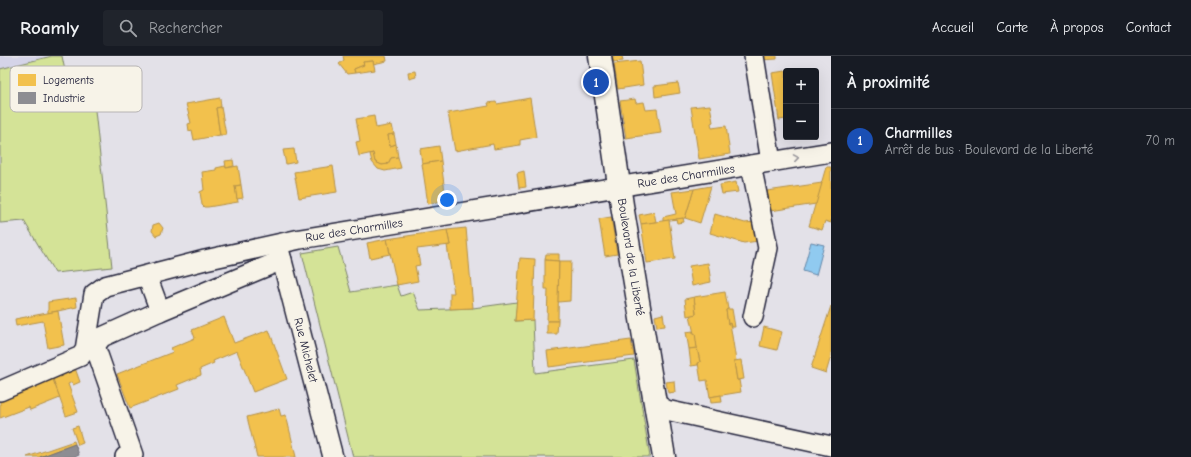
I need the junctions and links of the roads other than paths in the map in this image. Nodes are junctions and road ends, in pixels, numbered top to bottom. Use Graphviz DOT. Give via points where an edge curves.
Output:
graph roads {
  1 [pos="600,56"];
  2 [pos="754,56"];
  3 [pos="831,152"];
  4 [pos="771,162"];
  5 [pos="752,165"];
  6 [pos="620,187"];
  7 [pos="280,252"];
  8 [pos="147,276"];
  9 [pos="160,311"];
  10 [pos="753,317"];
  11 [pos="93,339"];
  12 [pos="0,391"];
  13 [pos="656,404"];
  14 [pos="831,446"];
  15 [pos="125,457"];
  16 [pos="333,457"];
  17 [pos="664,457"];
  1 -- 6 [label="main road, Boulevard de la Liberté"];
  2 -- 4 [label="street"];
  4 -- 3 [label="street, Rue des Charmilles, one-way"];
  4 -- 5 [label="street, Rue des Charmilles"];
  5 -- 6 [label="street, Rue des Charmilles"];
  5 -- 10 [label="street" via="768,248"];
  6 -- 7 [label="street, Rue des Charmilles" via="307,238"];
  6 -- 13 [label="main road, Boulevard de la Liberté"];
  7 -- 8 [label="street, Rue des Charmilles" via="205,260"];
  7 -- 9 [label="street"];
  7 -- 16 [label="street, Rue Michelet"];
  8 -- 9 [label="street"];
  8 -- 11 [label="street, Rue des Charmilles" via="105,286 94,294"];
  9 -- 11 [label="street"];
  11 -- 12 [label="street, Rue des Charmilles" via="81,356"];
  11 -- 15 [label="street" via="133,455"];
  13 -- 14 [label="street" via="666,410"];
  13 -- 17 [label="main road, Boulevard de la Liberté"];
}
